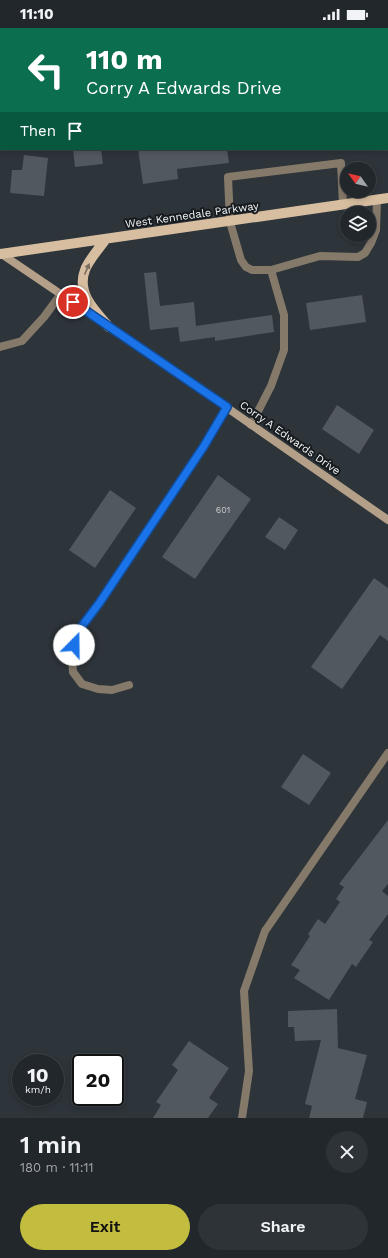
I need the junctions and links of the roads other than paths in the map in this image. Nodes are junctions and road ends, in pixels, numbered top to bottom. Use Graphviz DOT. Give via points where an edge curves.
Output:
graph roads {
  1 [pos="388,198"];
  2 [pos="377,200"];
  3 [pos="343,205"];
  4 [pos="230,222"];
  5 [pos="106,239"];
  6 [pos="0,254"];
  7 [pos="271,270"];
  8 [pos="61,294"];
  9 [pos="109,327"];
  10 [pos="0,347"];
  11 [pos="227,407"];
  12 [pos="252,425"];
  13 [pos="388,520"];
  14 [pos="129,685"];
  15 [pos="388,752"];
  16 [pos="242,1118"];
  1 -- 2 [label="main road, West Kennedale Parkway"];
  2 -- 3 [label="main road, West Kennedale Parkway"];
  2 -- 7 [label="street" via="376,230 365,253 358,257 320,256"];
  3 -- 4 [label="main road, West Kennedale Parkway"];
  3 -- 4 [label="street" via="341,163 228,178"];
  4 -- 5 [label="main road, West Kennedale Parkway"];
  4 -- 7 [label="street" via="241,260 246,267 252,270"];
  5 -- 6 [label="main road, West Kennedale Parkway"];
  9 -- 5 [label="main road, one-way" via="91,306 82,287 85,270"];
  6 -- 8 [label="street, Corry A Edwards Drive"];
  7 -- 12 [label="street" via="284,315 284,350 271,386"];
  8 -- 9 [label="street, Corry A Edwards Drive"];
  8 -- 10 [label="street" via="22,341"];
  9 -- 11 [label="street, Corry A Edwards Drive"];
  11 -- 12 [label="street, Corry A Edwards Drive"];
  11 -- 14 [label="street" via="204,446 76,634 72,656 73,672 82,684 112,690"];
  12 -- 13 [label="street, Corry A Edwards Drive"];
  15 -- 16 [label="street" via="265,931 244,991 249,1071"];
}
